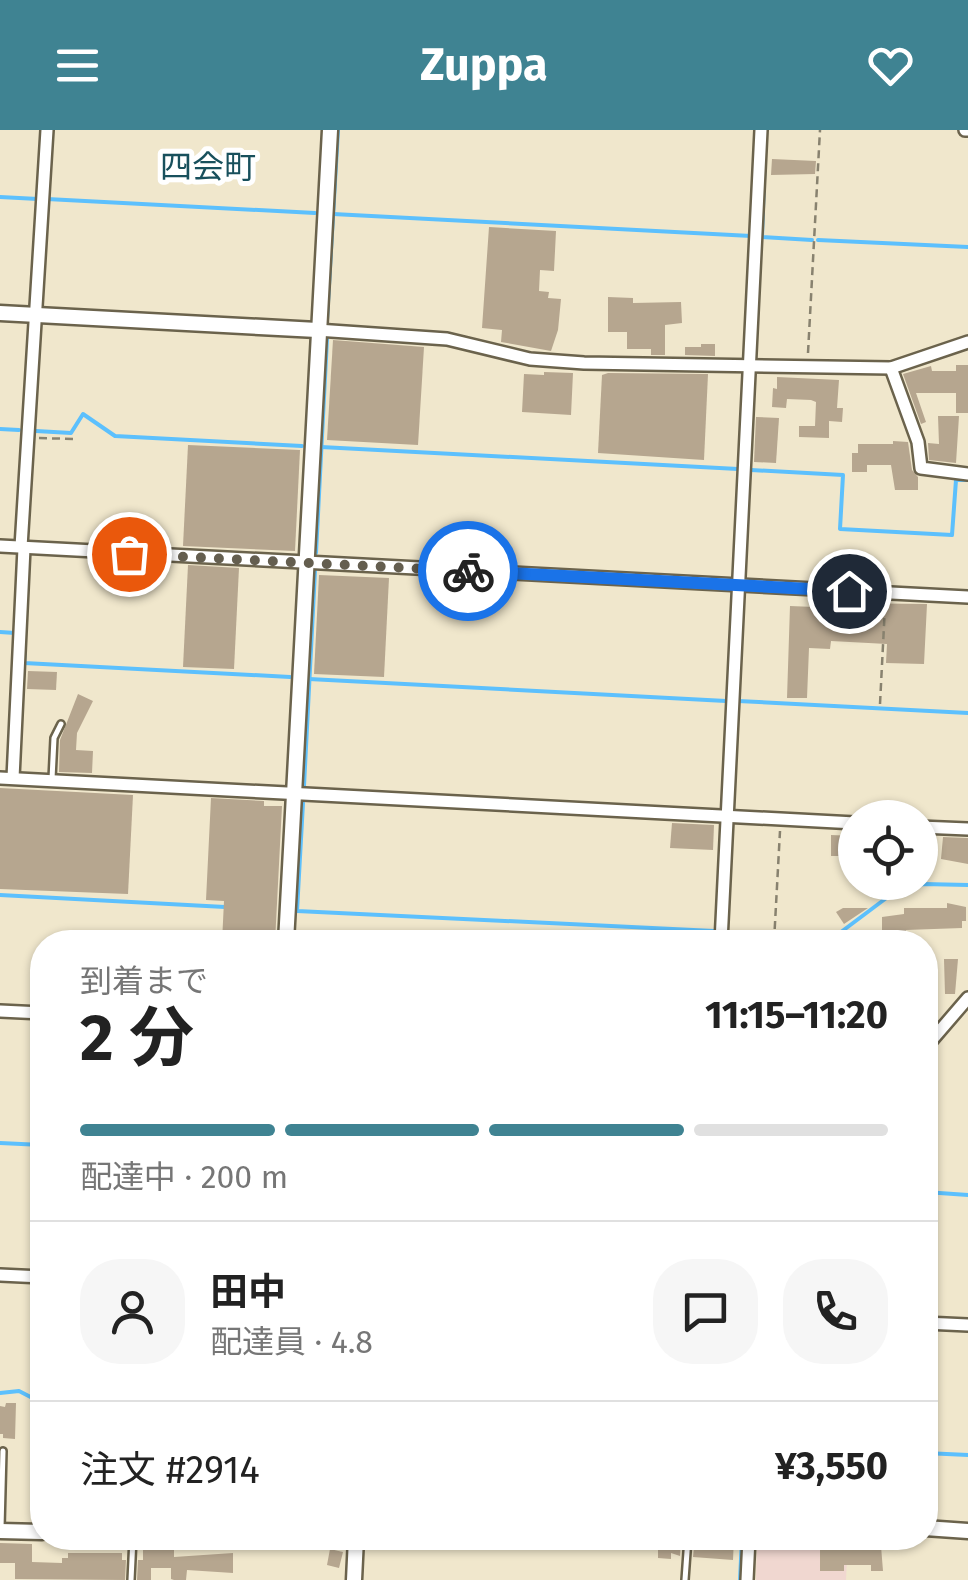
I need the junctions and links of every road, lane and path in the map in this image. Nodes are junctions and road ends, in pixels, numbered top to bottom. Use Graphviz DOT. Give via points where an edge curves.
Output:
graph roads {
  1 [pos="46,130"];
  2 [pos="330,130"];
  3 [pos="761,130"];
  4 [pos="820,130"];
  5 [pos="0,313"];
  6 [pos="33,314"];
  7 [pos="317,330"];
  8 [pos="968,342"];
  9 [pos="750,366"];
  10 [pos="808,366"];
  11 [pos="891,368"];
  12 [pos="27,437"];
  13 [pos="73,439"];
  14 [pos="968,474"];
  15 [pos="0,546"];
  16 [pos="23,547"];
  17 [pos="305,563"];
  18 [pos="740,585"];
  19 [pos="885,593"];
  20 [pos="968,598"];
  21 [pos="880,704"];
  22 [pos="0,712"];
  23 [pos="15,714"];
  24 [pos="61,724"];
  25 [pos="6,778"];
  26 [pos="52,780"];
  27 [pos="293,795"];
  28 [pos="727,816"];
  29 [pos="781,819"];
  30 [pos="838,822"];
  31 [pos="938,828"];
  32 [pos="968,830"];
  33 [pos="287,930"];
  34 [pos="721,930"];
  35 [pos="775,930"];
  36 [pos="968,998"];
  37 [pos="0,1011"];
  38 [pos="30,1012"];
  39 [pos="938,1033"];
  40 [pos="0,1275"];
  41 [pos="30,1276"];
  42 [pos="938,1324"];
  43 [pos="968,1325"];
  44 [pos="3,1451"];
  45 [pos="938,1529"];
  46 [pos="1,1531"];
  47 [pos="968,1531"];
  48 [pos="30,1532"];
  49 [pos="132,1550"];
  50 [pos="355,1550"];
  51 [pos="687,1550"];
  52 [pos="749,1550"];
  53 [pos="130,1580"];
  54 [pos="354,1580"];
  55 [pos="685,1580"];
  56 [pos="747,1580"];
  1 -- 6 [label="street"];
  2 -- 7 [label="street"];
  3 -- 9 [label="street"];
  4 -- 10 [label="path"];
  5 -- 6 [label="street"];
  6 -- 7 [label="street"];
  6 -- 12 [label="street"];
  7 -- 9 [label="street" via="447,339 558,362"];
  7 -- 17 [label="street"];
  8 -- 11 [label="street"];
  9 -- 10 [label="street"];
  9 -- 18 [label="street"];
  10 -- 11 [label="street"];
  11 -- 14 [label="street" via="921,468"];
  12 -- 13 [label="path"];
  12 -- 16 [label="street"];
  15 -- 16 [label="street"];
  16 -- 17 [label="street"];
  16 -- 23 [label="street"];
  17 -- 18 [label="street"];
  17 -- 27 [label="street"];
  18 -- 19 [label="street"];
  18 -- 28 [label="street"];
  19 -- 20 [label="street"];
  19 -- 21 [label="path"];
  22 -- 23 [label="street"];
  23 -- 25 [label="street"];
  24 -- 26 [label="lane"];
  25 -- 26 [label="street"];
  26 -- 27 [label="street"];
  27 -- 28 [label="street"];
  27 -- 33 [label="street"];
  28 -- 29 [label="street"];
  28 -- 34 [label="street"];
  29 -- 30 [label="street"];
  29 -- 35 [label="path"];
  31 -- 32 [label="street"];
  36 -- 39 [label="street"];
  37 -- 38 [label="street"];
  40 -- 41 [label="street"];
  42 -- 43 [label="street"];
  44 -- 46 [label="lane"];
  45 -- 47 [label="street"];
  46 -- 48 [label="street"];
  49 -- 53 [label="lane"];
  50 -- 54 [label="street"];
  51 -- 55 [label="lane"];
  52 -- 56 [label="street"];
}
